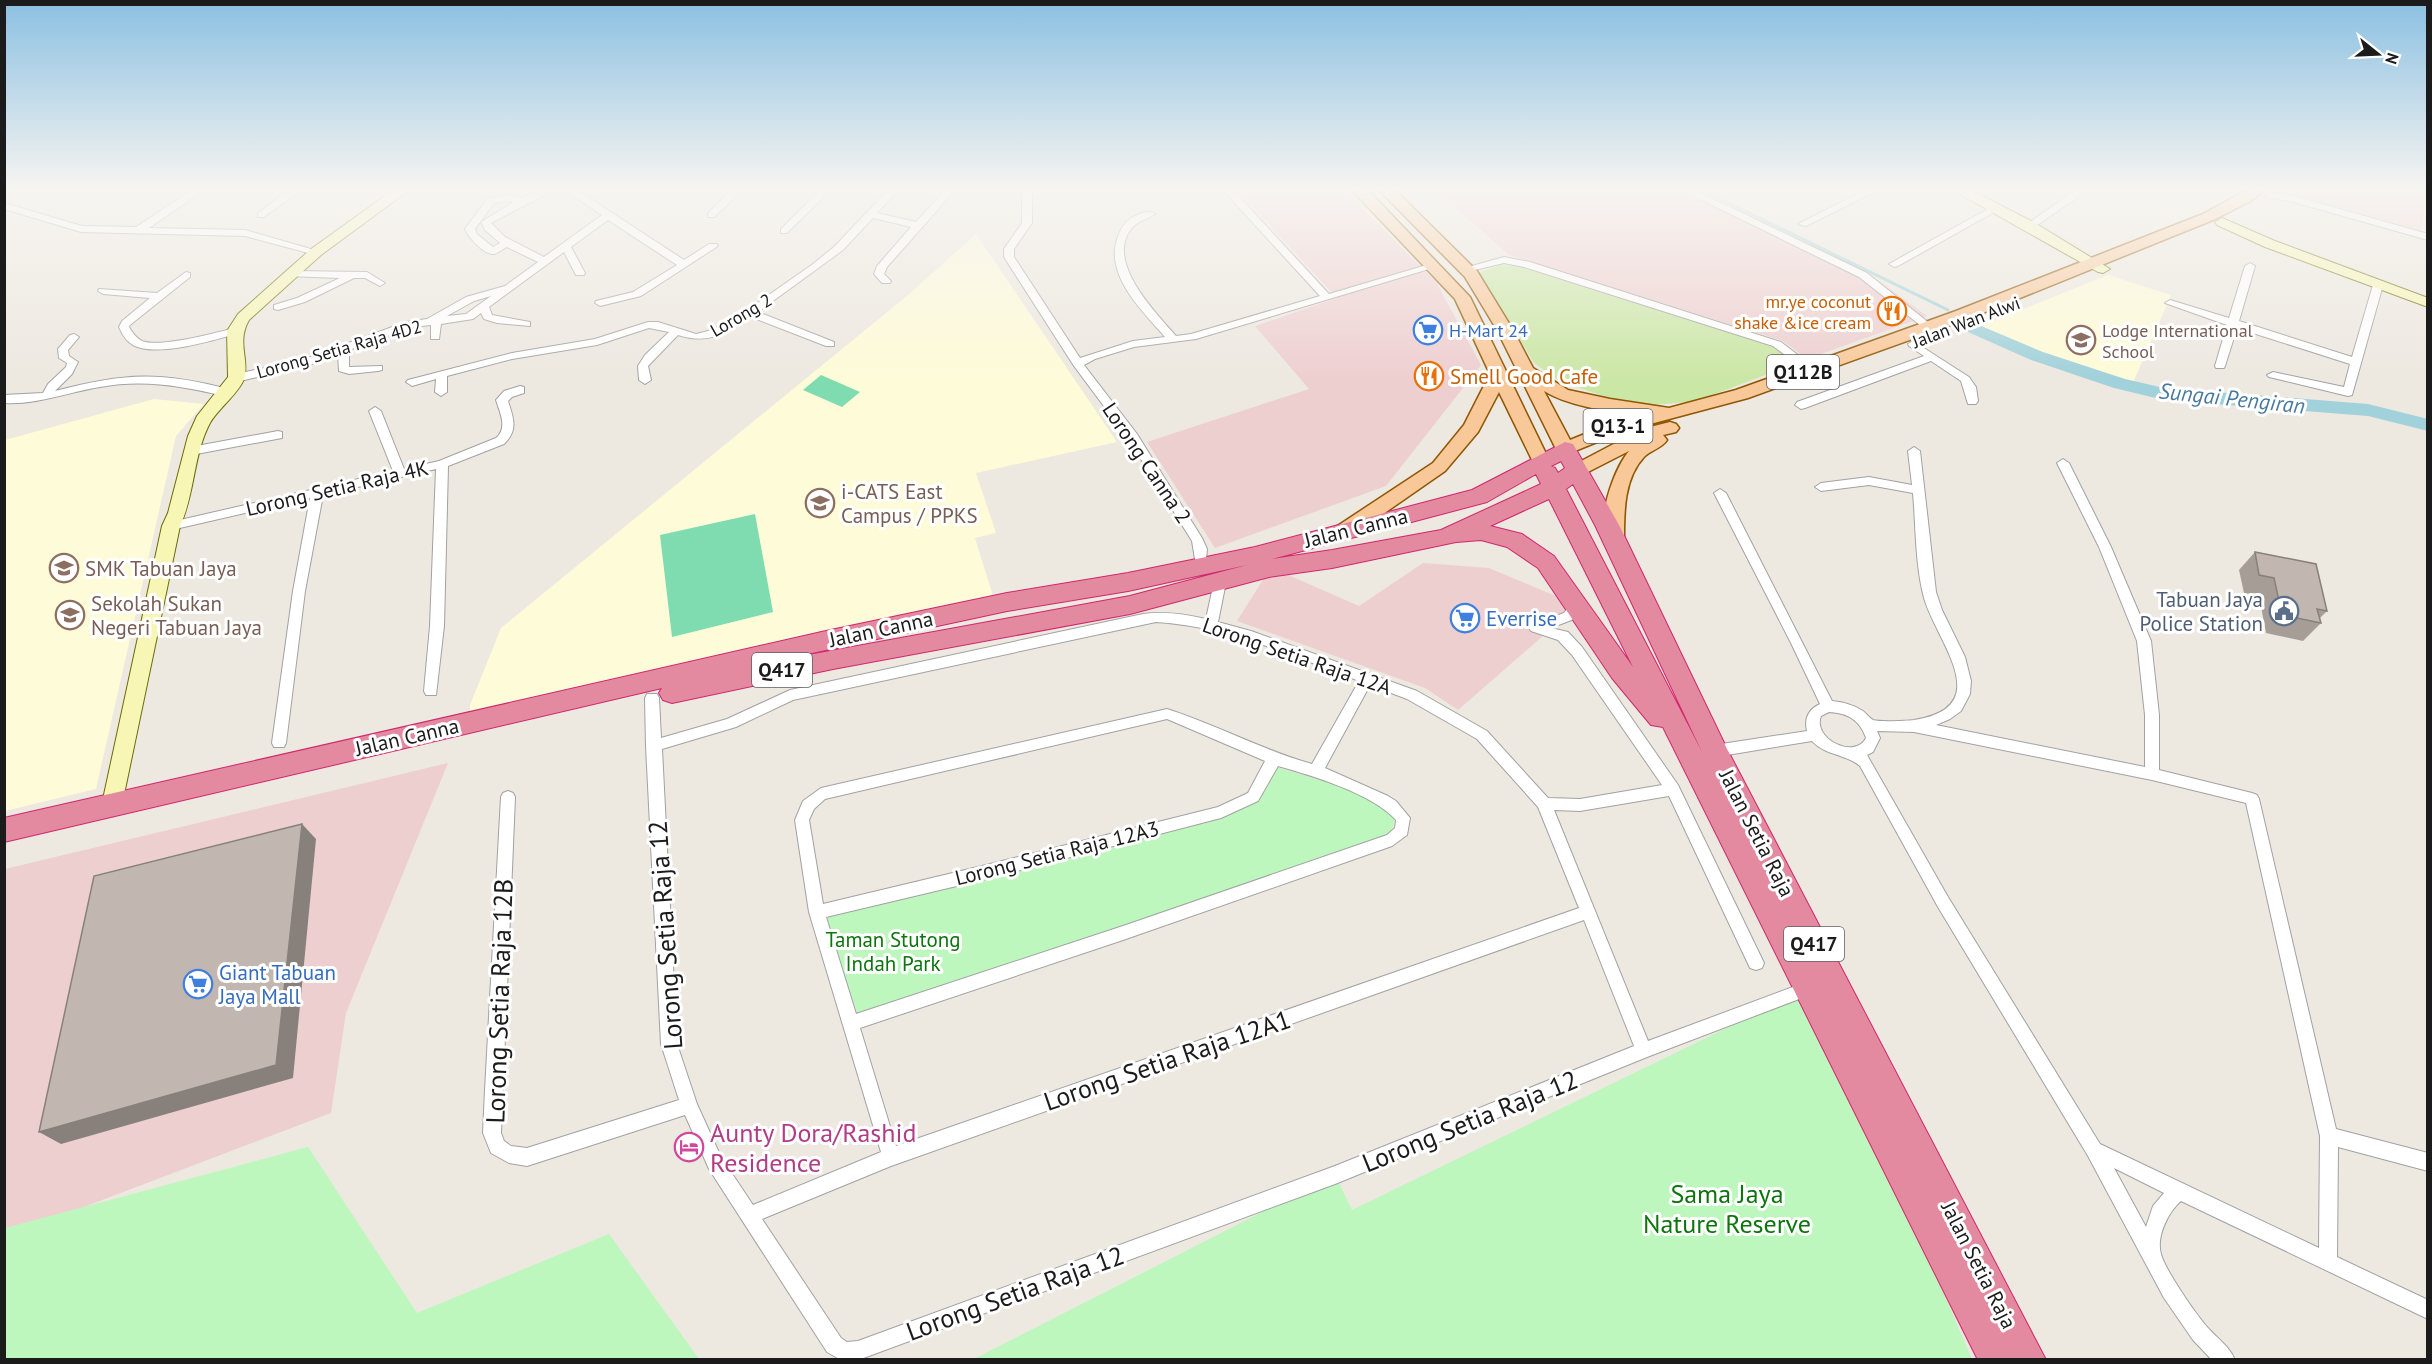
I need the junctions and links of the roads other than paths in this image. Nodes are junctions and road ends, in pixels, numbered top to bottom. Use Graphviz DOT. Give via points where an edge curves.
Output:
graph roads {
  1 [pos="316,252"];
  2 [pos="525,252"];
  3 [pos="558,252"];
  4 [pos="569,252"];
  5 [pos="663,252"];
  6 [pos="704,252"];
  7 [pos="834,252"];
  8 [pos="895,252"];
  9 [pos="1010,252"];
  10 [pos="1118,252"];
  11 [pos="1284,252"];
  12 [pos="1420,252"];
  13 [pos="1448,252"];
  14 [pos="1814,252"];
  15 [pos="1916,252"];
  16 [pos="2073,252"];
  17 [pos="2129,252"];
  18 [pos="2138,252"];
  19 [pos="2290,252"];
  20 [pos="544,261"];
  21 [pos="1894,264"];
  22 [pos="684,265"];
  23 [pos="1434,266"];
  24 [pos="2097,266"];
  25 [pos="2250,266"];
  26 [pos="1466,269"];
  27 [pos="580,273"];
  28 [pos="290,274"];
  29 [pos="186,275"];
  30 [pos="351,276"];
  31 [pos="886,281"];
  32 [pos="380,283"];
  33 [pos="2378,285"];
  34 [pos="508,289"];
  35 [pos="103,291"];
  36 [pos="159,296"];
  37 [pos="1326,297"];
  38 [pos="600,303"];
  39 [pos="2170,303"];
  40 [pos="2427,303"];
  41 [pos="278,307"];
  42 [pos="484,308"];
  43 [pos="750,313"];
  44 [pos="1961,320"];
  45 [pos="433,322"];
  46 [pos="2234,322"];
  47 [pos="525,324"];
  48 [pos="1929,327"];
  49 [pos="676,330"];
  50 [pos="235,331"];
  51 [pos="435,337"];
  52 [pos="74,338"];
  53 [pos="1174,340"];
  54 [pos="830,344"];
  55 [pos="1913,344"];
  56 [pos="344,348"];
  57 [pos="1932,357"];
  58 [pos="1076,361"];
  59 [pos="2355,362"];
  60 [pos="2220,366"];
  61 [pos="378,368"];
  62 [pos="1811,369"];
  63 [pos="1524,371"];
  64 [pos="442,373"];
  65 [pos="1498,375"];
  66 [pos="2273,375"];
  67 [pos="236,378"];
  68 [pos="645,380"];
  69 [pos="412,382"];
  70 [pos="520,390"];
  71 [pos="224,392"];
  72 [pos="441,392"];
  73 [pos="47,396"];
  74 [pos="6,400"];
  75 [pos="1972,401"];
  76 [pos="1801,405"];
  77 [pos="375,411"];
  78 [pos="1678,418"];
  79 [pos="278,435"];
  80 [pos="191,452"];
  81 [pos="1914,452"];
  82 [pos="1541,462"];
  83 [pos="2063,463"];
  84 [pos="442,464"];
  85 [pos="1565,469"];
  86 [pos="400,473"];
  87 [pos="1821,487"];
  88 [pos="1918,490"];
  89 [pos="317,493"];
  90 [pos="1719,493"];
  91 [pos="171,526"];
  92 [pos="1343,532"];
  93 [pos="1446,537"];
  94 [pos="1614,539"];
  95 [pos="1211,575"];
  96 [pos="1576,606"];
  97 [pos="1211,625"];
  98 [pos="1366,680"];
  99 [pos="431,691"];
  100 [pos="652,698"];
  101 [pos="1828,706"];
  102 [pos="1870,725"];
  103 [pos="1914,726"];
  104 [pos="1814,735"];
  105 [pos="279,743"];
  106 [pos="653,746"];
  107 [pos="1703,753"];
  108 [pos="1856,754"];
  109 [pos="1274,759"];
  110 [pos="1316,771"];
  111 [pos="2152,774"];
  112 [pos="1673,789"];
  113 [pos="508,797"];
  114 [pos="112,804"];
  115 [pos="1544,804"];
  116 [pos="4,830"];
  117 [pos="4,845"];
  118 [pos="817,912"];
  119 [pos="1588,912"];
  120 [pos="1756,963"];
  121 [pos="1809,988"];
  122 [pos="852,1023"];
  123 [pos="1644,1050"];
  124 [pos="689,1105"];
  125 [pos="2329,1136"];
  126 [pos="2094,1150"];
  127 [pos="891,1157"];
  128 [pos="2427,1162"];
  129 [pos="2180,1191"];
  130 [pos="749,1216"];
  131 [pos="2151,1257"];
  132 [pos="2328,1261"];
  133 [pos="2427,1310"];
  134 [pos="1998,1359"];
  135 [pos="2028,1359"];
  136 [pos="2226,1359"];
  1 -- 28 [label="street"];
  2 -- 20 [label="street"];
  3 -- 20 [label="street, Lorong Setia Raja 4D2"];
  4 -- 27 [label="street"];
  5 -- 22 [label="street"];
  6 -- 22 [label="street"];
  7 -- 43 [label="street, Lorong 2"];
  8 -- 31 [label="street" via="879,274"];
  9 -- 58 [label="street, Lorong Canna 2"];
  10 -- 53 [label="street" via="1122,272"];
  11 -- 37 [label="street"];
  12 -- 23 [label="main road"];
  13 -- 26 [label="main road"];
  14 -- 48 [label="street" via="1863,275"];
  15 -- 21 [label="street"];
  16 -- 24 [label="street"];
  17 -- 24 [label="main road, Jalan Wan Alwi"];
  18 -- 24 [label="main road, Jalan Wan Alwi"];
  19 -- 33 [label="street"];
  20 -- 34 [label="street, Lorong Setia Raja 4D2"];
  22 -- 38 [label="street" via="633,295"];
  23 -- 37 [label="street"];
  23 -- 65 [label="main road" via="1462,297"];
  24 -- 44 [label="main road, Jalan Wan Alwi"];
  25 -- 46 [label="street"];
  26 -- 62 [label="street" via="1504,260 1526,264 1777,344"];
  26 -- 63 [label="main road" via="1497,314"];
  28 -- 30 [label="street"];
  28 -- 50 [label="street" via="243,317"];
  29 -- 36 [label="street"];
  30 -- 32 [label="street" via="367,275"];
  30 -- 41 [label="street"];
  33 -- 40 [label="street"];
  33 -- 59 [label="street"];
  34 -- 42 [label="street, Lorong Setia Raja 4D2"];
  34 -- 45 [label="street" via="470,299"];
  35 -- 36 [label="street"];
  36 -- 50 [label="street" via="124,327 137,343 177,342"];
  37 -- 53 [label="street" via="1260,319"];
  39 -- 46 [label="street"];
  42 -- 45 [label="street, Lorong Setia Raja 4D2" via="469,317"];
  42 -- 47 [label="street" via="488,316 497,320"];
  43 -- 49 [label="street, Lorong 2" via="704,336"];
  43 -- 54 [label="street"];
  44 -- 48 [label="main road, Jalan Wan Alwi / Q112B"];
  44 -- 55 [label="main road, Jalan Wan Alwi"];
  45 -- 51 [label="street"];
  45 -- 56 [label="street, Lorong Setia Raja 4D2" via="410,324"];
  46 -- 59 [label="street"];
  46 -- 60 [label="street"];
  48 -- 62 [label="main road, Jalan Wan Alwi / Q112B"];
  49 -- 64 [label="street, Lorong 2" via="648,325 597,342"];
  49 -- 68 [label="street" via="643,366"];
  50 -- 67 [label="street, Lorong Setia Raja 4D2"];
  52 -- 73 [label="street" via="63,349 64,358 73,362 72,367"];
  53 -- 58 [label="street" via="1133,344"];
  55 -- 57 [label="street"];
  55 -- 78 [label="main road, Jalan Wan Alwi"];
  56 -- 61 [label="street" via="343,369"];
  56 -- 67 [label="street, Lorong Setia Raja 4D2" via="305,363"];
  57 -- 75 [label="street" via="1965,380"];
  57 -- 76 [label="street"];
  58 -- 95 [label="street, Lorong Canna 2" via="1133,437 1180,511 1198,541"];
  59 -- 66 [label="street" via="2347,392"];
  62 -- 78 [label="main road, Jalan Wan Alwi / Q112B"];
  63 -- 78 [label="main road" via="1562,394"];
  63 -- 85 [label="main road"];
  64 -- 69 [label="street, Lorong 2"];
  64 -- 72 [label="street"];
  65 -- 82 [label="main road"];
  65 -- 92 [label="main road" via="1472,428 1439,467"];
  67 -- 71 [label="street"];
  70 -- 84 [label="street, Lorong Setia Raja 4K" via="502,400 508,435"];
  71 -- 73 [label="street" via="155,378 97,384"];
  71 -- 80 [label="street" via="203,420"];
  73 -- 74 [label="street"];
  77 -- 86 [label="street"];
  78 -- 85 [label="main road"];
  78 -- 94 [label="main road" via="1638,452 1630,465 1614,506"];
  79 -- 80 [label="street"];
  80 -- 91 [label="street"];
  81 -- 88 [label="street"];
  82 -- 85 [label="highway, Q417"];
  82 -- 92 [label="highway, Jalan Canna / Q417" via="1479,496"];
  83 -- 111 [label="street" via="2105,547 2144,641 2152,715"];
  84 -- 86 [label="street, Lorong Setia Raja 4K"];
  84 -- 99 [label="street"];
  85 -- 93 [label="highway, Jalan Canna / Q417"];
  85 -- 94 [label="highway, Jalan Setia Raja / Q417"];
  85 -- 107 [label="highway, Jalan Setia Raja / Q417"];
  86 -- 89 [label="street, Lorong Setia Raja 4K"];
  87 -- 88 [label="street" via="1869,482"];
  88 -- 103 [label="street" via="1932,600 1964,676 1963,694 1956,709"];
  89 -- 91 [label="street, Lorong Setia Raja 4K"];
  89 -- 105 [label="street" via="299,591"];
  90 -- 101 [label="street"];
  91 -- 114 [label="street"];
  92 -- 95 [label="highway, Jalan Canna / Q417"];
  93 -- 95 [label="highway, Jalan Canna / Q417" via="1332,560"];
  93 -- 96 [label="highway" via="1481,532 1514,540 1546,562"];
  94 -- 107 [label="highway, Jalan Setia Raja / Q417"];
  95 -- 97 [label="street"];
  95 -- 100 [label="highway, Jalan Canna / Q417" via="1130,605 833,659"];
  95 -- 114 [label="highway, Jalan Canna / Q417" via="1007,602"];
  96 -- 107 [label="highway" via="1621,671"];
  96 -- 112 [label="street" via="1569,616 1536,628 1563,636 1577,651"];
  97 -- 98 [label="street, Lorong Setia Raja 12A" via="1246,634"];
  97 -- 106 [label="street, Lorong Setia Raja 12A" via="1156,617 813,690 790,695 731,723"];
  98 -- 110 [label="street"];
  98 -- 115 [label="street, Lorong Setia Raja 12A" via="1412,695 1482,735"];
  100 -- 106 [label="street, Lorong Setia Raja 12"];
  100 -- 117 [label="highway, Jalan Canna / Q417"];
  101 -- 102 [label="street" via="1844,707"];
  101 -- 104 [label="street" via="1812,718"];
  102 -- 103 [label="street"];
  102 -- 108 [label="street" via="1873,738 1868,748"];
  103 -- 111 [label="street"];
  104 -- 107 [label="street"];
  104 -- 108 [label="street" via="1840,753"];
  106 -- 124 [label="street, Lorong Setia Raja 12" via="669,1044"];
  107 -- 121 [label="highway, Jalan Setia Raja / Q417"];
  107 -- 135 [label="highway, Jalan Setia Raja / Q417"];
  108 -- 126 [label="street"];
  109 -- 110 [label="street"];
  109 -- 118 [label="street, Lorong Setia Raja 12A3" via="1253,797 1221,812"];
  109 -- 118 [label="street" via="1167,714 821,794 808,806 802,820"];
  110 -- 122 [label="street" via="1391,805 1403,818 1398,836"];
  111 -- 125 [label="street" via="2252,799"];
  112 -- 115 [label="street" via="1580,805"];
  112 -- 120 [label="street"];
  113 -- 124 [label="street, Lorong Setia Raja 12B" via="493,1090 492,1133 497,1147 527,1156"];
  114 -- 116 [label="highway, Jalan Canna / Q417"];
  115 -- 119 [label="street, Lorong Setia Raja 12A"];
  118 -- 122 [label="street"];
  119 -- 123 [label="street, Lorong Setia Raja 12A"];
  119 -- 127 [label="street, Lorong Setia Raja 12A1"];
  121 -- 123 [label="street, Lorong Setia Raja 12"];
  121 -- 134 [label="highway, Jalan Setia Raja / Q417"];
  122 -- 127 [label="street"];
  123 -- 130 [label="street, Lorong Setia Raja 12" via="1335,1175 858,1350 846,1352 834,1345"];
  124 -- 130 [label="street, Lorong Setia Raja 12" via="715,1163"];
  125 -- 128 [label="street"];
  125 -- 132 [label="street"];
  126 -- 129 [label="street"];
  126 -- 131 [label="street"];
  127 -- 130 [label="street, Lorong Setia Raja 12A1"];
  129 -- 131 [label="street" via="2156,1215"];
  129 -- 132 [label="street"];
  131 -- 136 [label="street" via="2200,1333"];
  132 -- 133 [label="street"];
}
